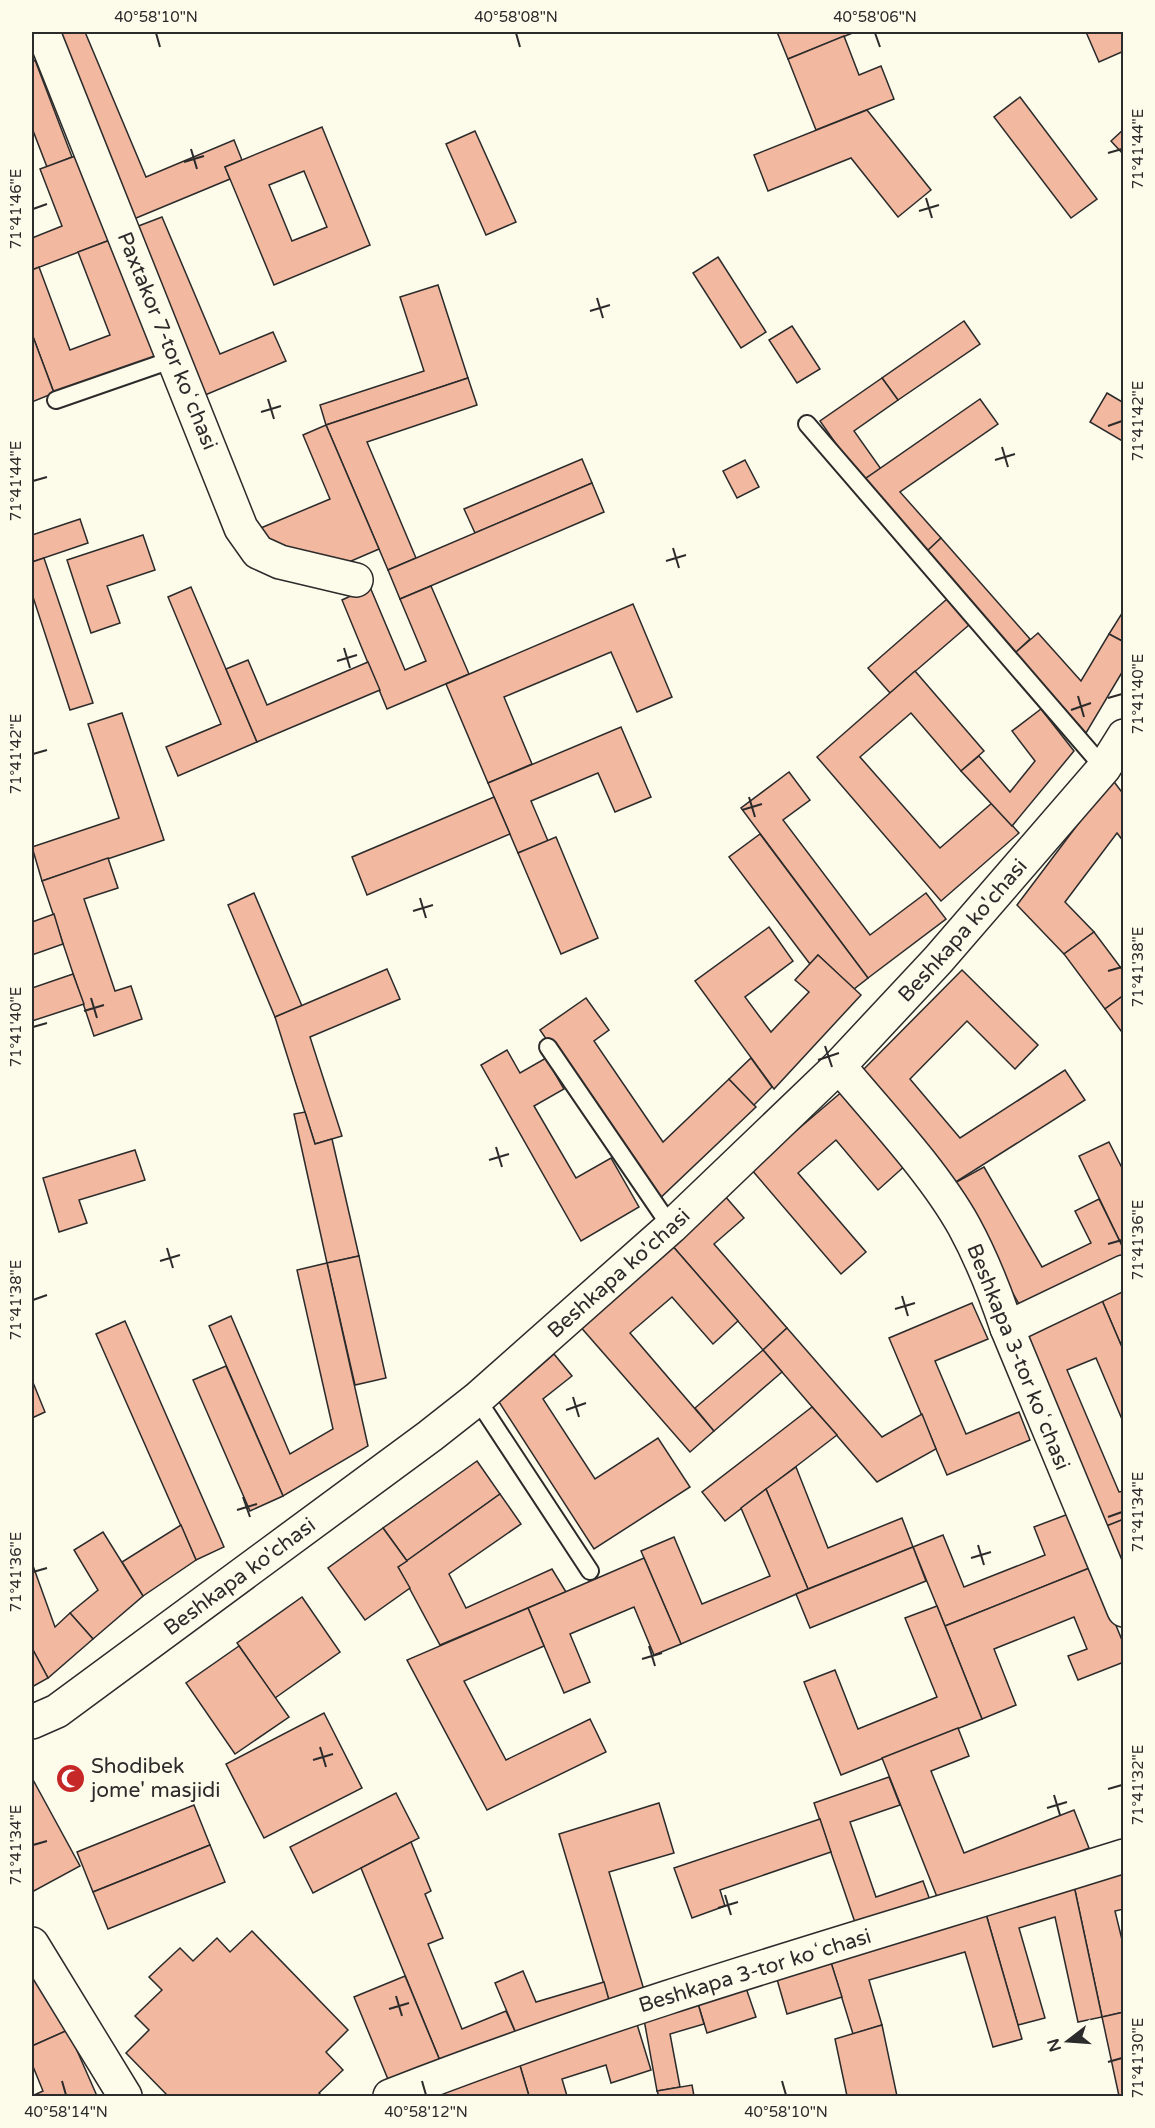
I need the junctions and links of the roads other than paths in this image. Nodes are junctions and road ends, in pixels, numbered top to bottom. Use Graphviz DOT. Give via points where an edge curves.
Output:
graph roads {
  1 [pos="38,32"];
  2 [pos="43,32"];
  3 [pos="32,37"];
  4 [pos="174,359"];
  5 [pos="56,399"];
  6 [pos="807,424"];
  7 [pos="356,580"];
  8 [pos="1116,755"];
  9 [pos="548,1047"];
  10 [pos="839,1066"];
  11 [pos="671,1227"];
  12 [pos="1124,1272"];
  13 [pos="1007,1328"];
  14 [pos="477,1399"];
  15 [pos="590,1570"];
  16 [pos="1124,1610"];
  17 [pos="32,1722"];
  18 [pos="1124,1856"];
  19 [pos="32,1944"];
  20 [pos="125,2097"];
  21 [pos="390,2097"];
  1 -- 3 [label="street"];
  2 -- 4 [label="street, Paxtakor 7-tor koʻchasi"];
  4 -- 5 [label="lane"];
  4 -- 7 [label="street, Paxtakor 7-tor koʻchasi" via="241,528 258,552 279,562"];
  6 -- 8 [label="lane"];
  8 -- 10 [label="street, Beshkapa ko'chasi" via="945,952"];
  9 -- 11 [label="lane"];
  10 -- 11 [label="street, Beshkapa ko'chasi"];
  10 -- 13 [label="street, Beshkapa 3-tor koʻchasi" via="920,1164 963,1224 992,1281"];
  11 -- 14 [label="street, Beshkapa ko'chasi"];
  12 -- 13 [label="street"];
  13 -- 16 [label="street, Beshkapa 3-tor koʻchasi"];
  14 -- 15 [label="lane"];
  14 -- 17 [label="street, Beshkapa ko'chasi" via="137,1654 57,1711"];
  18 -- 21 [label="street, Beshkapa 3-tor koʻchasi" via="511,2049"];
  19 -- 20 [label="street"];
}
